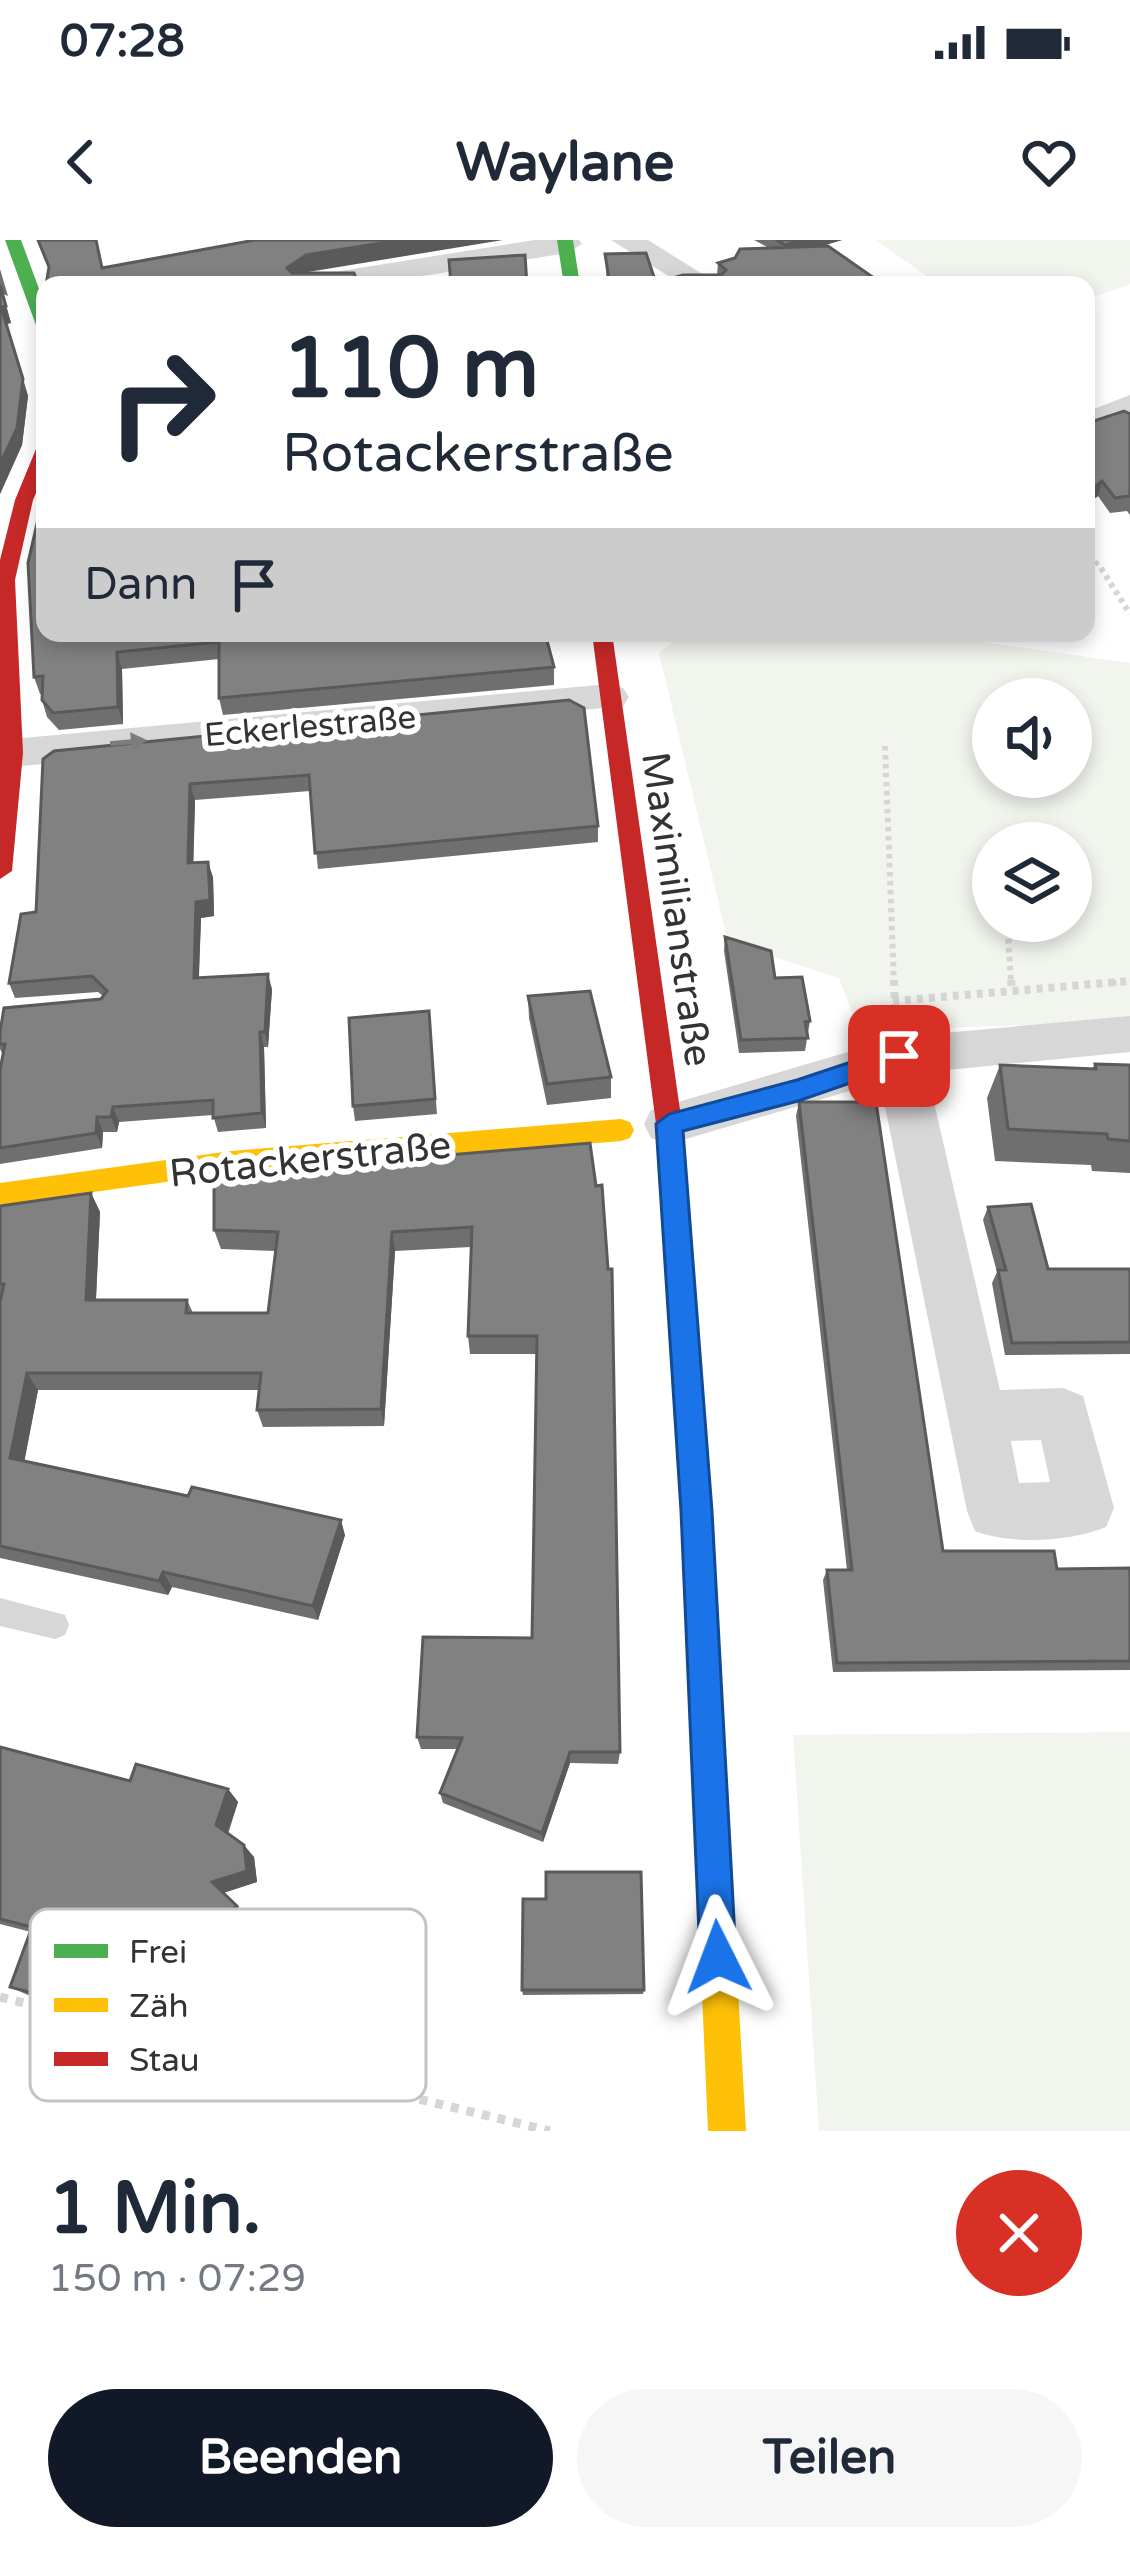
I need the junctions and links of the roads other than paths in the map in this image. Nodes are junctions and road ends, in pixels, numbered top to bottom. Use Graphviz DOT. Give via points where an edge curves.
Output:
graph roads {
  1 [pos="14,240"];
  2 [pos="626,240"];
  3 [pos="566,242"];
  4 [pos="363,276"];
  5 [pos="571,276"];
  6 [pos="689,276"];
  7 [pos="36,302"];
  8 [pos="1130,405"];
  9 [pos="1095,420"];
  10 [pos="36,470"];
  11 [pos="604,642"];
  12 [pos="608,697"];
  13 [pos="12,753"];
  14 [pos="0,871"];
  15 [pos="1130,1034"];
  16 [pos="899,1056"];
  17 [pos="645,1127"];
  18 [pos="0,1194"];
  19 [pos="978,1416"];
  20 [pos="0,1612"];
  21 [pos="55,1625"];
  22 [pos="727,2131"];
  1 -- 7 [label="main road"];
  2 -- 6 [label="street"];
  3 -- 4 [label="street"];
  3 -- 5 [label="main road"];
  8 -- 9 [label="street"];
  10 -- 13 [label="main road" via="5,580"];
  11 -- 12 [label="main road, Maximilianstraße"];
  13 -- 12 [label="street, Eckerlestraße, one-way"];
  12 -- 17 [label="main road, Maximilianstraße"];
  13 -- 14 [label="main road"];
  15 -- 16 [label="street, Rotackerstraße"];
  16 -- 17 [label="street, Rotackerstraße"];
  16 -- 19 [label="street"];
  17 -- 18 [label="main road, Rotackerstraße" via="231,1162"];
  17 -- 22 [label="main road, Maximilianstraße" via="696,1511"];
  20 -- 21 [label="lane"];
}
